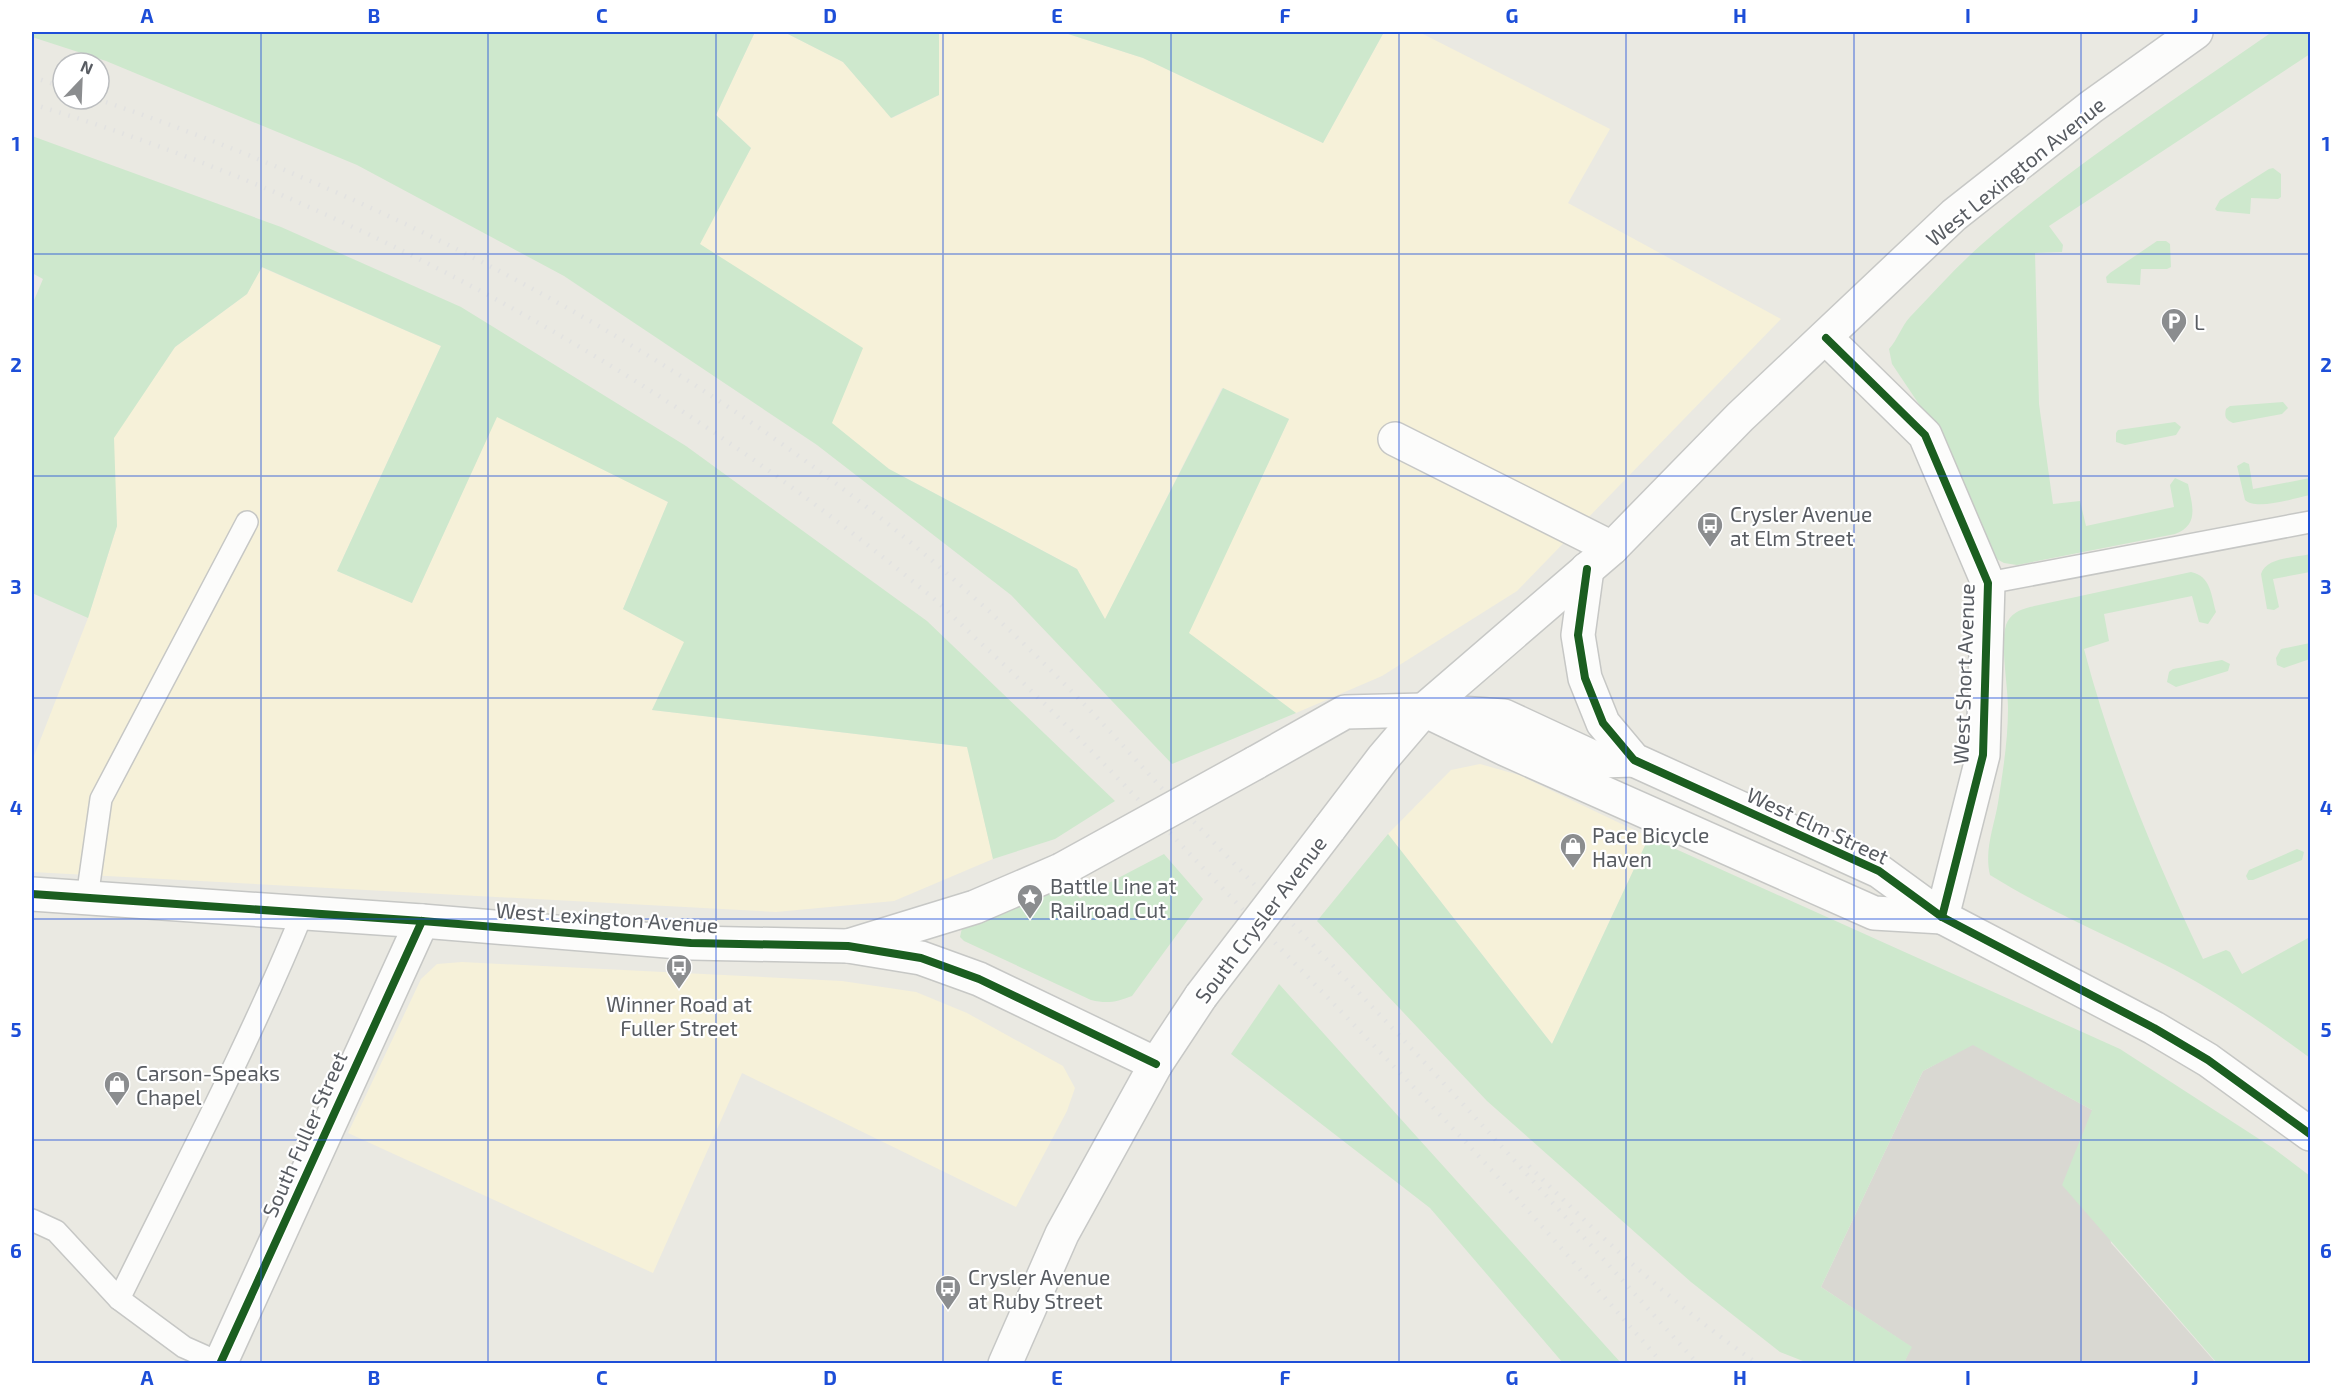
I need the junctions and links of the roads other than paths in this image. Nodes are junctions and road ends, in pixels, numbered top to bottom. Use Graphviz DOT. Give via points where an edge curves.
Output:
graph roads {
  1 [pos="2196,32"];
  2 [pos="1826,338"];
  3 [pos="1395,439"];
  4 [pos="247,522"];
  5 [pos="2310,522"];
  6 [pos="1612,548"];
  7 [pos="1587,569"];
  8 [pos="1988,583"];
  9 [pos="1424,710"];
  10 [pos="1634,760"];
  11 [pos="32,894"];
  12 [pos="87,898"];
  13 [pos="303,912"];
  14 [pos="1942,917"];
  15 [pos="422,921"];
  16 [pos="848,946"];
  17 [pos="1156,1064"];
  18 [pos="2310,1134"];
  19 [pos="32,1220"];
  20 [pos="119,1299"];
  21 [pos="220,1363"];
  22 [pos="1005,1364"];
  1 -- 2 [label="street, West Lexington Avenue" via="2091,107 1954,215"];
  2 -- 6 [label="street, West Lexington Avenue" via="1740,417"];
  2 -- 8 [label="street, West Short Avenue" via="1925,435"];
  3 -- 6 [label="street"];
  4 -- 12 [label="lane" via="101,799"];
  5 -- 8 [label="lane"];
  6 -- 7 [label="street, South Crysler Avenue"];
  7 -- 9 [label="street, South Crysler Avenue"];
  7 -- 10 [label="street, West Elm Street" via="1578,635 1585,678 1603,723"];
  8 -- 14 [label="street, West Short Avenue" via="1983,755"];
  9 -- 10 [label="street, West Elm Street" via="1504,716 1601,761"];
  9 -- 14 [label="street, West Elm Street" via="1874,913"];
  9 -- 16 [label="street, bridge" via="1345,712 1061,870 975,907"];
  9 -- 17 [label="street, South Crysler Avenue, bridge" via="1201,996"];
  10 -- 14 [label="street, West Elm Street" via="1879,871"];
  11 -- 12 [label="street, West Lexington Avenue"];
  12 -- 13 [label="street, West Lexington Avenue"];
  13 -- 15 [label="street, West Lexington Avenue"];
  13 -- 20 [label="lane" via="282,965"];
  14 -- 18 [label="street, West Elm Street" via="2163,1033 2208,1060"];
  15 -- 16 [label="street, West Lexington Avenue" via="691,943"];
  15 -- 21 [label="street, South Fuller Street"];
  16 -- 17 [label="street, West Lexington Avenue" via="921,958 979,979"];
  17 -- 22 [label="street, South Crysler Avenue" via="1062,1234"];
  19 -- 20 [label="lane" via="56,1231"];
  20 -- 21 [label="lane" via="184,1347"];
}
